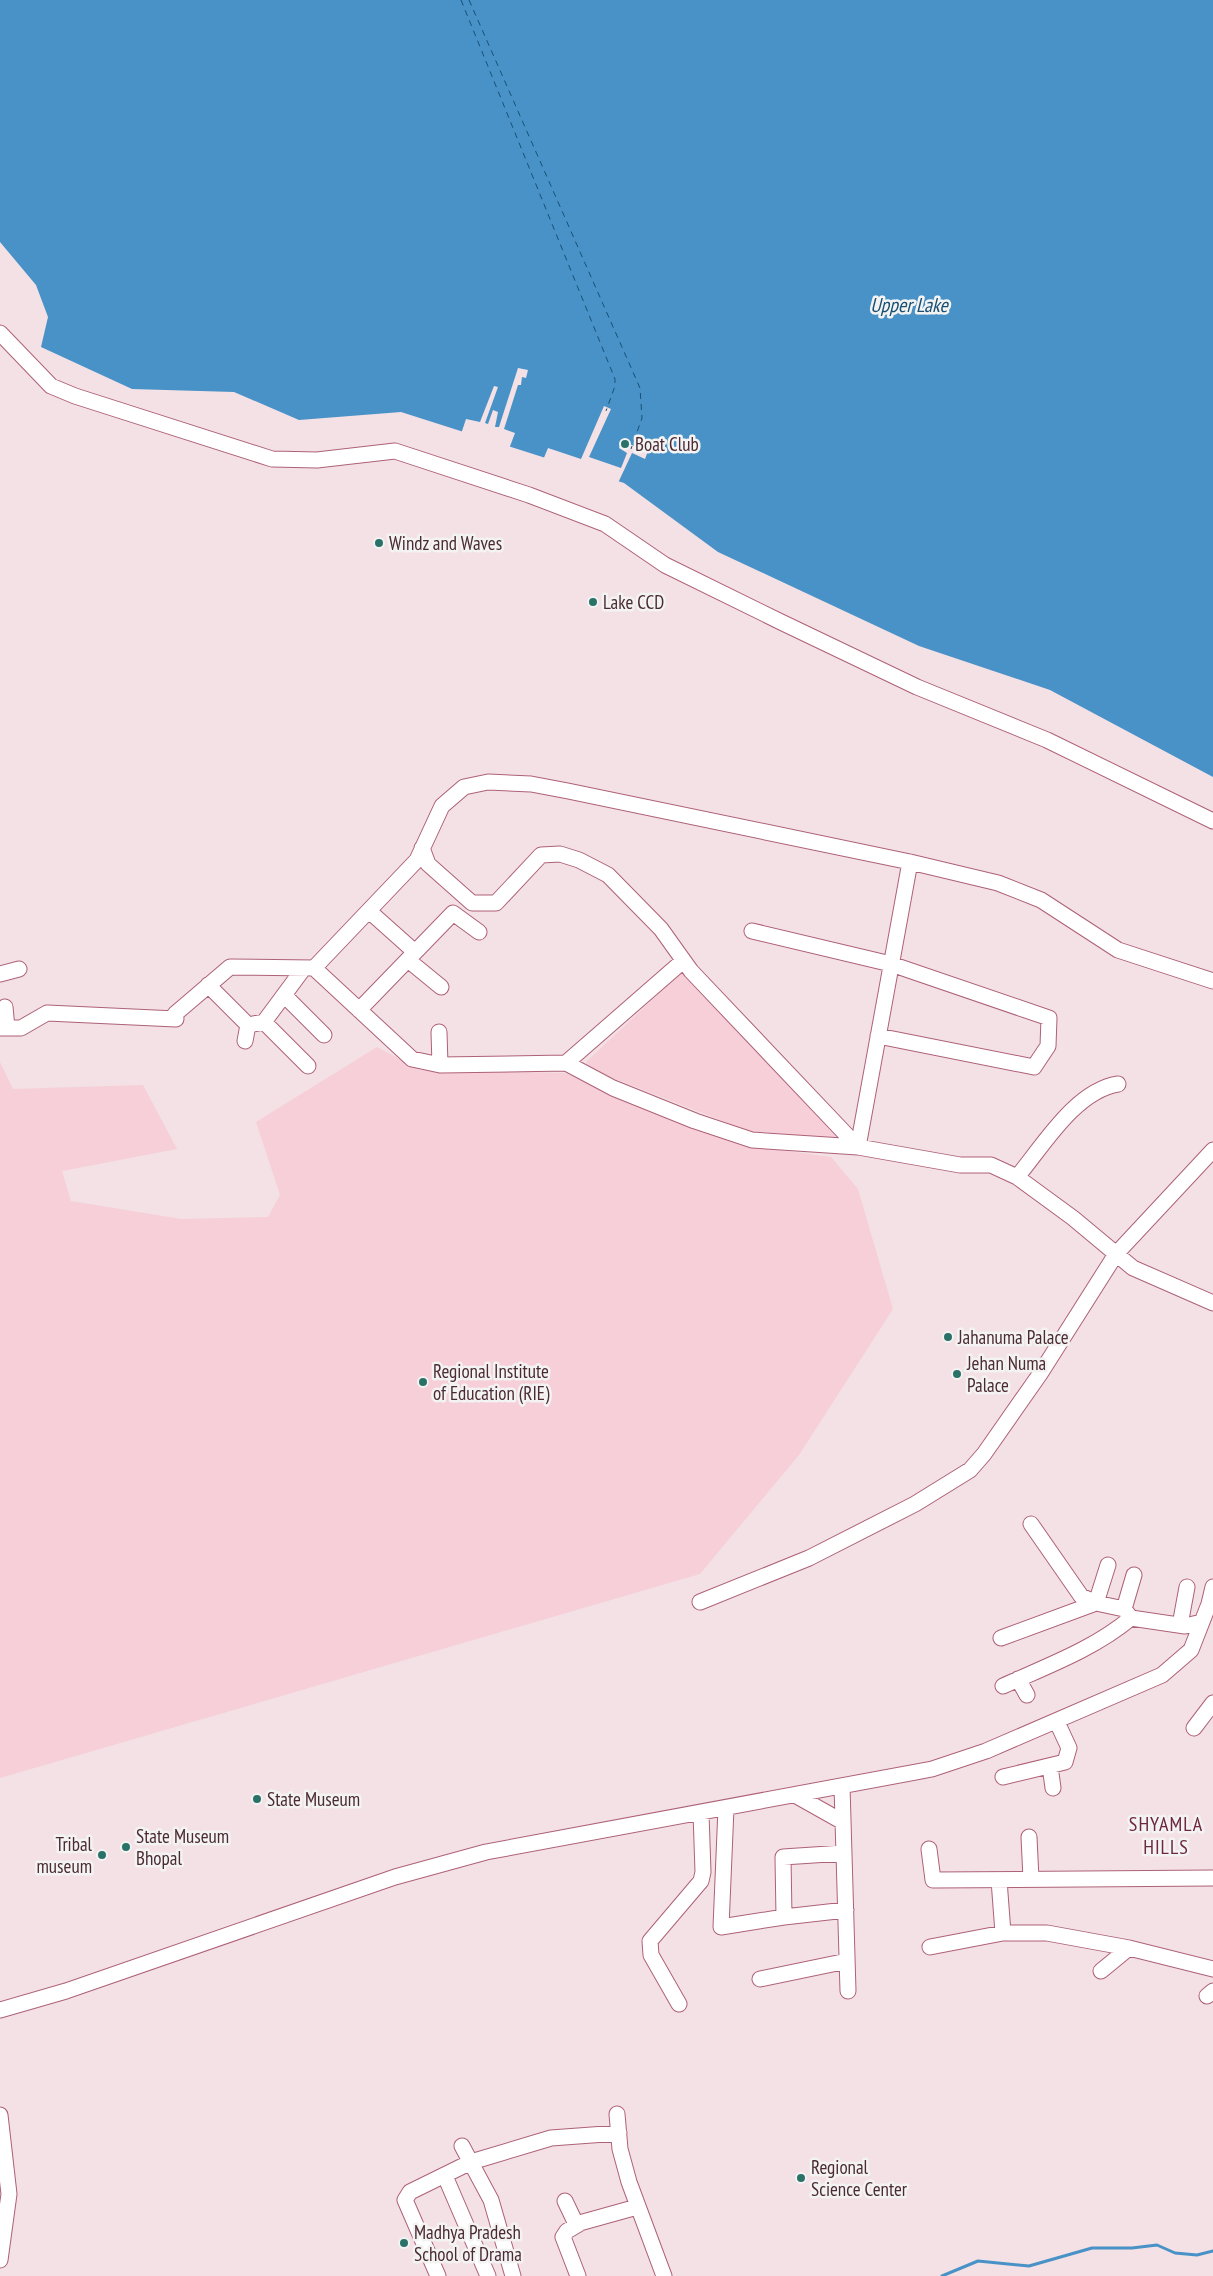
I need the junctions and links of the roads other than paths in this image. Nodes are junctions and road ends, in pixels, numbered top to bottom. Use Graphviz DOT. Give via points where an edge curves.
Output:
graph roads {
  1 [pos="0,333"];
  2 [pos="1213,821"];
  3 [pos="422,848"];
  4 [pos="910,862"];
  5 [pos="369,911"];
  6 [pos="752,931"];
  7 [pos="479,932"];
  8 [pos="411,956"];
  9 [pos="683,961"];
  10 [pos="891,964"];
  11 [pos="309,968"];
  12 [pos="19,969"];
  13 [pos="0,974"];
  14 [pos="1213,981"];
  15 [pos="208,986"];
  16 [pos="441,987"];
  17 [pos="284,995"];
  18 [pos="5,1007"];
  19 [pos="359,1010"];
  20 [pos="264,1022"];
  21 [pos="248,1025"];
  22 [pos="4,1028"];
  23 [pos="439,1032"];
  24 [pos="324,1035"];
  25 [pos="878,1036"];
  26 [pos="245,1042"];
  27 [pos="566,1064"];
  28 [pos="440,1065"];
  29 [pos="308,1066"];
  30 [pos="1118,1084"];
  31 [pos="858,1147"];
  32 [pos="1213,1150"];
  33 [pos="1017,1177"];
  34 [pos="1116,1254"];
  35 [pos="1213,1303"];
  36 [pos="1031,1524"];
  37 [pos="1108,1565"];
  38 [pos="1134,1575"];
  39 [pos="1186,1587"];
  40 [pos="1213,1588"];
  41 [pos="700,1602"];
  42 [pos="1096,1603"];
  43 [pos="1211,1606"];
  44 [pos="1128,1614"];
  45 [pos="1202,1622"];
  46 [pos="1180,1625"];
  47 [pos="1001,1638"];
  48 [pos="1018,1679"];
  49 [pos="1003,1686"];
  50 [pos="1027,1695"];
  51 [pos="1213,1703"];
  52 [pos="1057,1722"];
  53 [pos="1194,1728"];
  54 [pos="1050,1766"];
  55 [pos="1003,1777"];
  56 [pos="842,1786"];
  57 [pos="1053,1788"];
  58 [pos="794,1795"];
  59 [pos="726,1808"];
  60 [pos="701,1813"];
  61 [pos="843,1822"];
  62 [pos="1029,1837"];
  63 [pos="928,1849"];
  64 [pos="844,1853"];
  65 [pos="1213,1878"];
  66 [pos="999,1880"];
  67 [pos="1031,1880"];
  68 [pos="846,1910"];
  69 [pos="784,1917"];
  70 [pos="1003,1933"];
  71 [pos="930,1947"];
  72 [pos="1129,1948"];
  73 [pos="847,1961"];
  74 [pos="1213,1969"];
  75 [pos="1101,1972"];
  76 [pos="760,1979"];
  77 [pos="848,1991"];
  78 [pos="679,2004"];
  79 [pos="0,2010"];
  80 [pos="617,2114"];
  81 [pos="0,2115"];
  82 [pos="619,2133"];
  83 [pos="462,2146"];
  84 [pos="471,2162"];
  85 [pos="445,2176"];
  86 [pos="565,2201"];
  87 [pos="637,2207"];
  88 [pos="579,2224"];
  89 [pos="0,2260"];
  90 [pos="438,2276"];
  91 [pos="488,2276"];
  92 [pos="513,2276"];
  93 [pos="578,2276"];
  94 [pos="664,2276"];
  1 -- 2 [label="street" via="52,386 262,456 317,460 395,451 605,524 665,565 781,622 917,687 1047,740"];
  3 -- 4 [label="street" via="442,806 464,787 488,782 531,784"];
  3 -- 5 [label="street" via="417,860"];
  3 -- 9 [label="street" via="428,864 472,903 496,903 541,855 560,854 580,860 608,875 661,929"];
  4 -- 10 [label="street"];
  4 -- 14 [label="street" via="998,883 1041,900 1118,950"];
  5 -- 8 [label="street"];
  5 -- 11 [label="street"];
  6 -- 10 [label="street"];
  7 -- 8 [label="street" via="453,913"];
  8 -- 16 [label="street"];
  8 -- 19 [label="street"];
  9 -- 27 [label="street"];
  9 -- 31 [label="street"];
  10 -- 25 [label="street"];
  10 -- 25 [label="street" via="1049,1018 1048,1046 1034,1067"];
  11 -- 15 [label="street" via="230,967"];
  11 -- 17 [label="street"];
  11 -- 19 [label="street"];
  12 -- 13 [label="street"];
  15 -- 21 [label="street"];
  15 -- 22 [label="street" via="175,1014 176,1019 47,1013 21,1028"];
  17 -- 20 [label="street"];
  17 -- 24 [label="street"];
  18 -- 22 [label="street"];
  19 -- 28 [label="street" via="412,1058"];
  20 -- 21 [label="street"];
  20 -- 29 [label="street"];
  21 -- 26 [label="street"];
  23 -- 28 [label="street"];
  25 -- 31 [label="street"];
  27 -- 28 [label="street"];
  27 -- 31 [label="street" via="613,1088 752,1140"];
  30 -- 33 [label="street" via="1079,1102"];
  31 -- 33 [label="street" via="960,1165 992,1165"];
  32 -- 34 [label="street"];
  33 -- 34 [label="street"];
  34 -- 35 [label="street" via="1133,1268"];
  34 -- 41 [label="street" via="1040,1374 970,1470 915,1504 809,1558"];
  36 -- 42 [label="street" via="1081,1596"];
  37 -- 42 [label="street"];
  38 -- 44 [label="street"];
  39 -- 46 [label="street"];
  40 -- 43 [label="street"];
  42 -- 44 [label="street"];
  42 -- 47 [label="street"];
  43 -- 45 [label="street"];
  44 -- 46 [label="street"];
  44 -- 48 [label="street" via="1114,1632"];
  45 -- 46 [label="street"];
  45 -- 52 [label="street" via="1192,1650 1162,1675"];
  48 -- 49 [label="street"];
  48 -- 50 [label="street"];
  51 -- 53 [label="street"];
  52 -- 54 [label="street" via="1069,1748 1064,1762"];
  52 -- 56 [label="street" via="986,1752 932,1769"];
  54 -- 55 [label="street"];
  54 -- 57 [label="street"];
  56 -- 58 [label="street"];
  56 -- 61 [label="street"];
  58 -- 59 [label="street"];
  58 -- 61 [label="street"];
  59 -- 60 [label="street"];
  59 -- 69 [label="street" via="721,1927"];
  60 -- 78 [label="street" via="700,1881 650,1941 651,1955"];
  60 -- 79 [label="street" via="486,1852 395,1877 66,1991"];
  61 -- 64 [label="street"];
  62 -- 67 [label="street"];
  63 -- 66 [label="street" via="933,1880"];
  64 -- 68 [label="street"];
  64 -- 69 [label="street" via="783,1857"];
  65 -- 67 [label="street"];
  66 -- 67 [label="street"];
  66 -- 70 [label="street"];
  68 -- 69 [label="street"];
  68 -- 73 [label="street"];
  70 -- 71 [label="street"];
  70 -- 72 [label="street" via="1047,1933"];
  72 -- 74 [label="street"];
  72 -- 75 [label="street"];
  73 -- 76 [label="street"];
  73 -- 77 [label="street"];
  80 -- 82 [label="street"];
  81 -- 89 [label="street" via="9,2194"];
  82 -- 84 [label="street" via="551,2138"];
  82 -- 87 [label="street" via="620,2149"];
  83 -- 84 [label="street"];
  84 -- 85 [label="street"];
  84 -- 92 [label="street" via="491,2200"];
  85 -- 90 [label="street" via="410,2192 405,2200"];
  85 -- 91 [label="street"];
  86 -- 88 [label="street" via="574,2222"];
  87 -- 88 [label="street"];
  87 -- 94 [label="street"];
  88 -- 93 [label="street" via="563,2237"];
}
